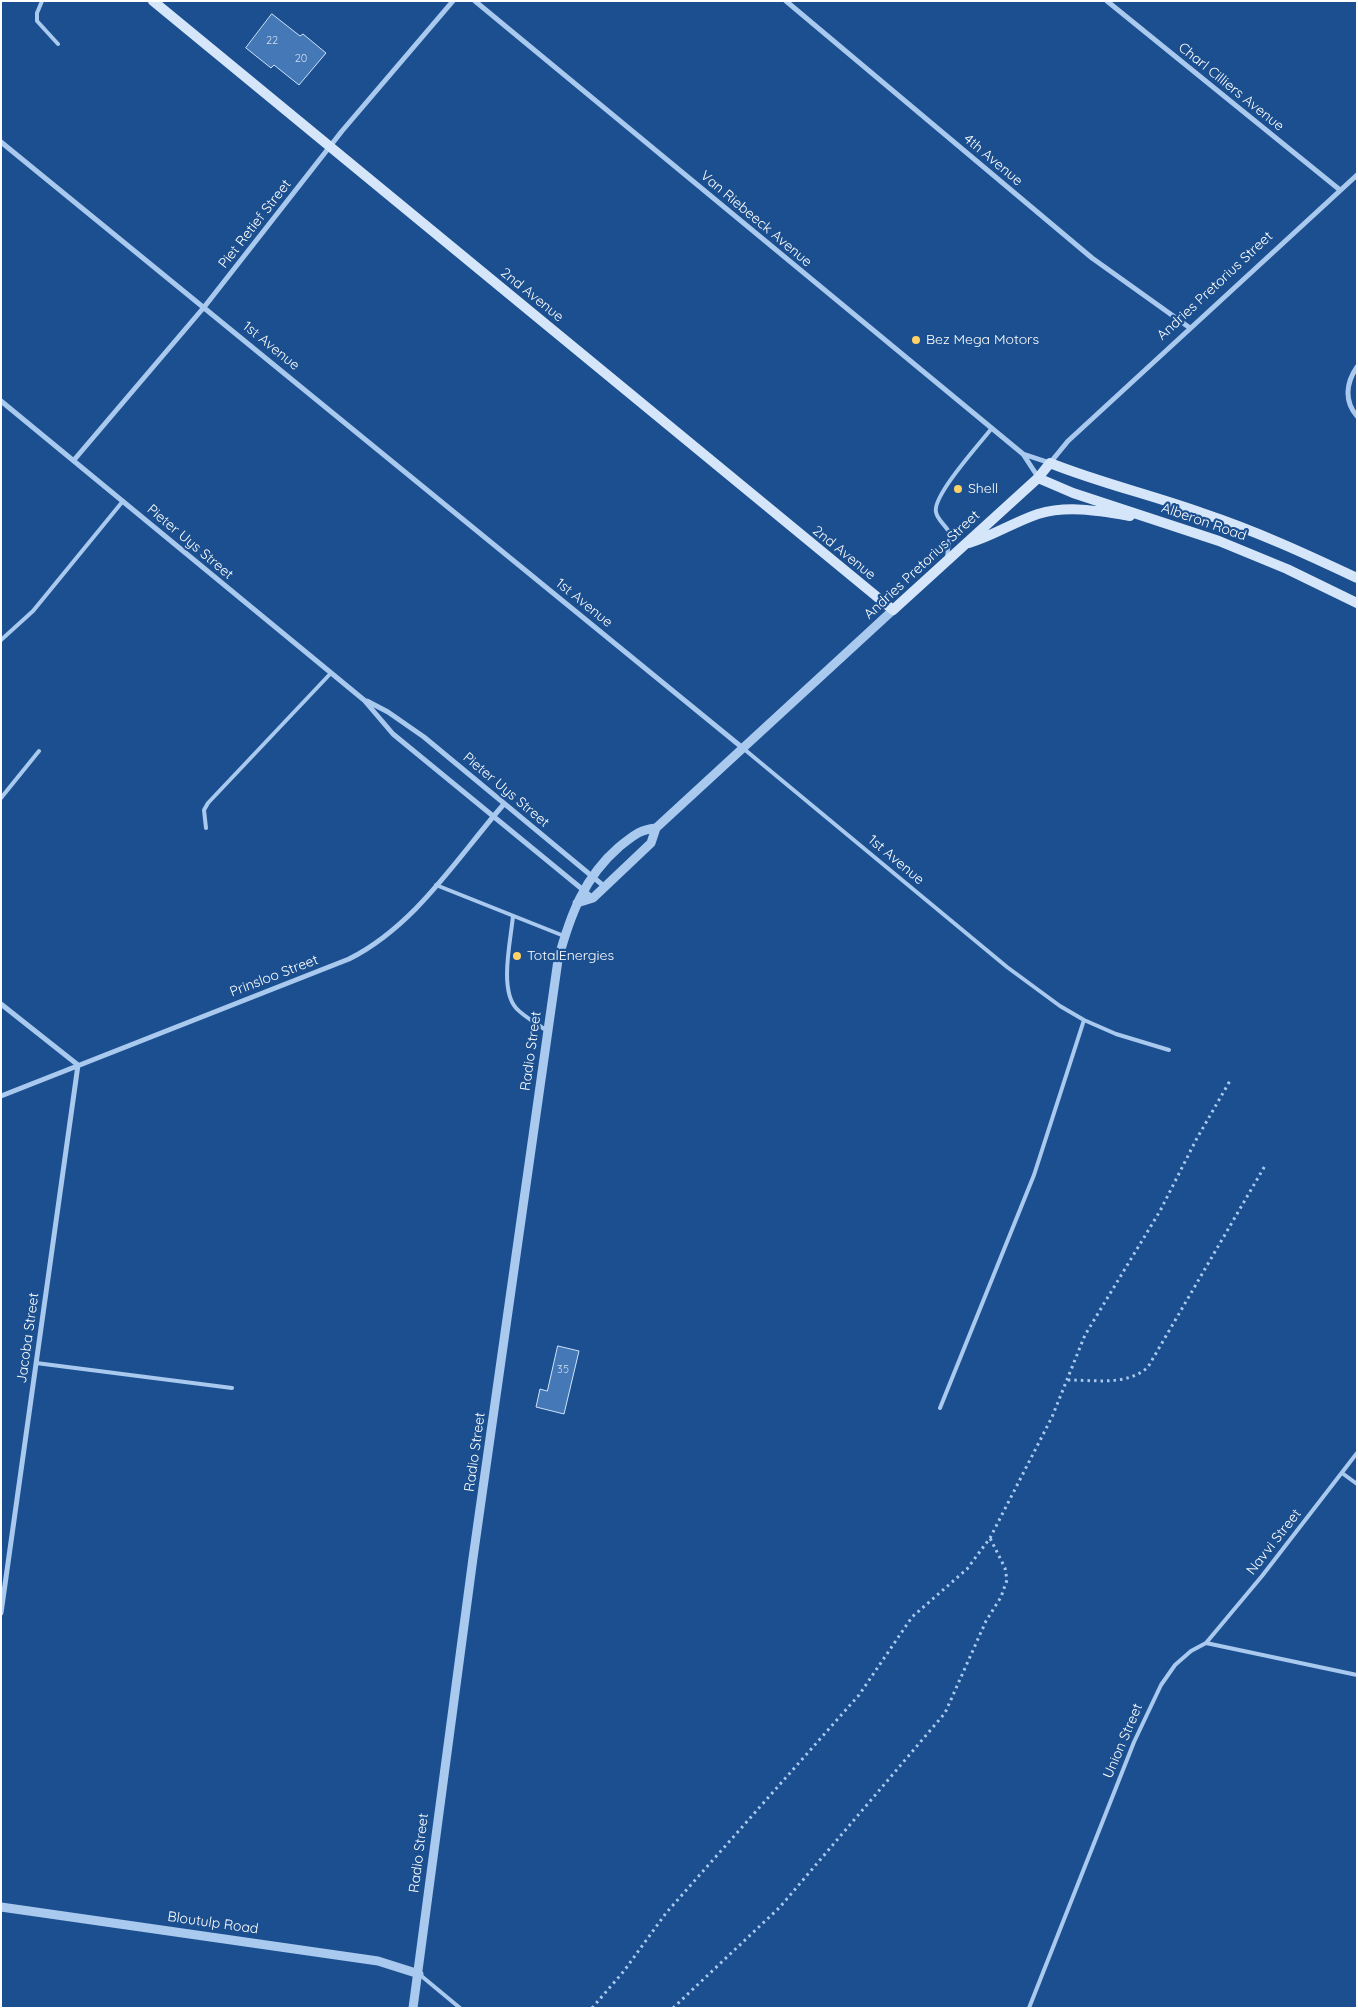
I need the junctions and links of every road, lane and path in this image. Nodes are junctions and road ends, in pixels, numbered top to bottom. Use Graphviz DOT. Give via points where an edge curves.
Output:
graph roads {
  1 [pos="42,1"];
  2 [pos="153,1"];
  3 [pos="453,1"];
  4 [pos="475,1"];
  5 [pos="786,1"];
  6 [pos="1108,1"];
  7 [pos="58,44"];
  8 [pos="1,142"];
  9 [pos="330,146"];
  10 [pos="1357,175"];
  11 [pos="1340,190"];
  12 [pos="205,306"];
  13 [pos="1190,328"];
  14 [pos="1357,368"];
  15 [pos="1,401"];
  16 [pos="1357,416"];
  17 [pos="992,428"];
  18 [pos="1023,454"];
  19 [pos="74,460"];
  20 [pos="1050,463"];
  21 [pos="1038,478"];
  22 [pos="123,501"];
  23 [pos="1154,519"];
  24 [pos="965,544"];
  25 [pos="946,561"];
  26 [pos="1357,578"];
  27 [pos="1357,603"];
  28 [pos="893,610"];
  29 [pos="1,640"];
  30 [pos="331,673"];
  31 [pos="364,700"];
  32 [pos="744,749"];
  33 [pos="39,751"];
  34 [pos="1,798"];
  35 [pos="504,804"];
  36 [pos="493,817"];
  37 [pos="206,828"];
  38 [pos="656,828"];
  39 [pos="591,876"];
  40 [pos="436,885"];
  41 [pos="605,887"];
  42 [pos="582,890"];
  43 [pos="593,898"];
  44 [pos="576,903"];
  45 [pos="513,916"];
  46 [pos="564,936"];
  47 [pos="1,1004"];
  48 [pos="1084,1020"];
  49 [pos="547,1031"];
  50 [pos="1169,1050"];
  51 [pos="78,1065"];
  52 [pos="1231,1080"];
  53 [pos="1,1096"];
  54 [pos="1266,1164"];
  55 [pos="36,1363"];
  56 [pos="1068,1380"];
  57 [pos="232,1388"];
  58 [pos="940,1408"];
  59 [pos="1357,1453"];
  60 [pos="1342,1473"];
  61 [pos="1357,1484"];
  62 [pos="990,1538"];
  63 [pos="1,1613"];
  64 [pos="1206,1643"];
  65 [pos="1357,1675"];
  66 [pos="1,1906"];
  67 [pos="419,1974"];
  68 [pos="413,2008"];
  69 [pos="460,2008"];
  70 [pos="592,2008"];
  71 [pos="674,2008"];
  72 [pos="1028,2008"];
  1 -- 7 [label="lane" via="36,21"];
  2 -- 9 [label="main road, 2nd Avenue"];
  3 -- 9 [label="street, Piet Retief Street"];
  4 -- 17 [label="street, Van Riebeeck Avenue"];
  5 -- 13 [label="street, 4th Avenue" via="1092,258"];
  6 -- 11 [label="street, Charl Cilliers Avenue"];
  8 -- 12 [label="street, 1st Avenue"];
  9 -- 12 [label="street, Piet Retief Street"];
  9 -- 28 [label="main road, 2nd Avenue"];
  10 -- 11 [label="street, Andries Pretorius Street"];
  11 -- 13 [label="street, Andries Pretorius Street"];
  12 -- 19 [label="street, Piet Retief Street"];
  12 -- 32 [label="street, 1st Avenue"];
  13 -- 20 [label="street, Andries Pretorius Street" via="1068,441"];
  14 -- 16 [label="street" via="1348,386 1349,404"];
  15 -- 19 [label="street, Pieter Uys Street"];
  17 -- 18 [label="street, Van Riebeeck Avenue"];
  17 -- 25 [label="lane" via="936,504 936,513 950,534"];
  18 -- 20 [label="street, Van Riebeeck Avenue"];
  18 -- 21 [label="street, Van Riebeeck Avenue"];
  19 -- 22 [label="street, Pieter Uys Street"];
  20 -- 21 [label="main road, Andries Pretorius Street"];
  20 -- 26 [label="main road, Alberon Road" via="1263,535"];
  21 -- 23 [label="main road, Alberon Road"];
  21 -- 24 [label="main road, Andries Pretorius Street"];
  22 -- 29 [label="lane" via="34,611"];
  22 -- 30 [label="street, Pieter Uys Street"];
  23 -- 24 [label="main road" via="1085,509 1054,510"];
  23 -- 27 [label="main road, Alberon Road" via="1255,555"];
  24 -- 25 [label="main road, Andries Pretorius Street"];
  25 -- 28 [label="main road, Andries Pretorius Street"];
  28 -- 32 [label="street, Andries Pretorius Street"];
  30 -- 31 [label="street, Pieter Uys Street"];
  30 -- 37 [label="lane" via="208,803 204,810"];
  31 -- 35 [label="street, Pieter Uys Street" via="424,737"];
  31 -- 36 [label="street, Pieter Uys Street" via="393,734"];
  32 -- 38 [label="street, Andries Pretorius Street"];
  32 -- 48 [label="lane, 1st Avenue" via="1007,967"];
  33 -- 34 [label="lane"];
  35 -- 36 [label="street, Prinsloo Street"];
  35 -- 39 [label="street, Pieter Uys Street"];
  36 -- 40 [label="street, Prinsloo Street"];
  36 -- 42 [label="street, Pieter Uys Street"];
  38 -- 39 [label="street, Andries Pretorius Street" via="641,830 610,854"];
  38 -- 41 [label="street, Andries Pretorius Street" via="651,843"];
  39 -- 41 [label="street, Pieter Uys Street"];
  39 -- 42 [label="street, Andries Pretorius Street"];
  40 -- 45 [label="lane"];
  40 -- 51 [label="street, Prinsloo Street" via="391,933 349,959"];
  41 -- 43 [label="street, Andries Pretorius Street"];
  42 -- 43 [label="street, Pieter Uys Street"];
  42 -- 44 [label="street, Radio Street"];
  43 -- 44 [label="street"];
  44 -- 46 [label="street, Radio Street"];
  45 -- 46 [label="lane"];
  45 -- 49 [label="lane" via="507,978 509,994 516,1008"];
  46 -- 49 [label="street, Radio Street"];
  47 -- 51 [label="street"];
  48 -- 50 [label="lane, 1st Avenue" via="1116,1034"];
  48 -- 58 [label="lane" via="1034,1175"];
  49 -- 67 [label="street, Radio Street"];
  51 -- 53 [label="street, Prinsloo Street"];
  51 -- 55 [label="street, Jacoba Street"];
  52 -- 56 [label="path" via="1160,1211 1088,1328"];
  54 -- 56 [label="path" via="1148,1367 1141,1374 1124,1380"];
  55 -- 57 [label="lane"];
  55 -- 63 [label="street, Jacoba Street"];
  56 -- 62 [label="path"];
  59 -- 60 [label="lane, Navvi Street"];
  60 -- 61 [label="lane"];
  60 -- 64 [label="lane, Navvi Street"];
  62 -- 70 [label="path" via="967,1569 912,1617 859,1695 666,1913 624,1971"];
  62 -- 71 [label="path" via="1006,1568 1007,1580 945,1713 780,1907"];
  64 -- 65 [label="lane"];
  64 -- 72 [label="lane, Union Street" via="1190,1651 1175,1665 1148,1709"];
  66 -- 67 [label="street, Bloutulp Road" via="378,1961"];
  67 -- 68 [label="street, Radio Street"];
  67 -- 69 [label="lane"];
}
